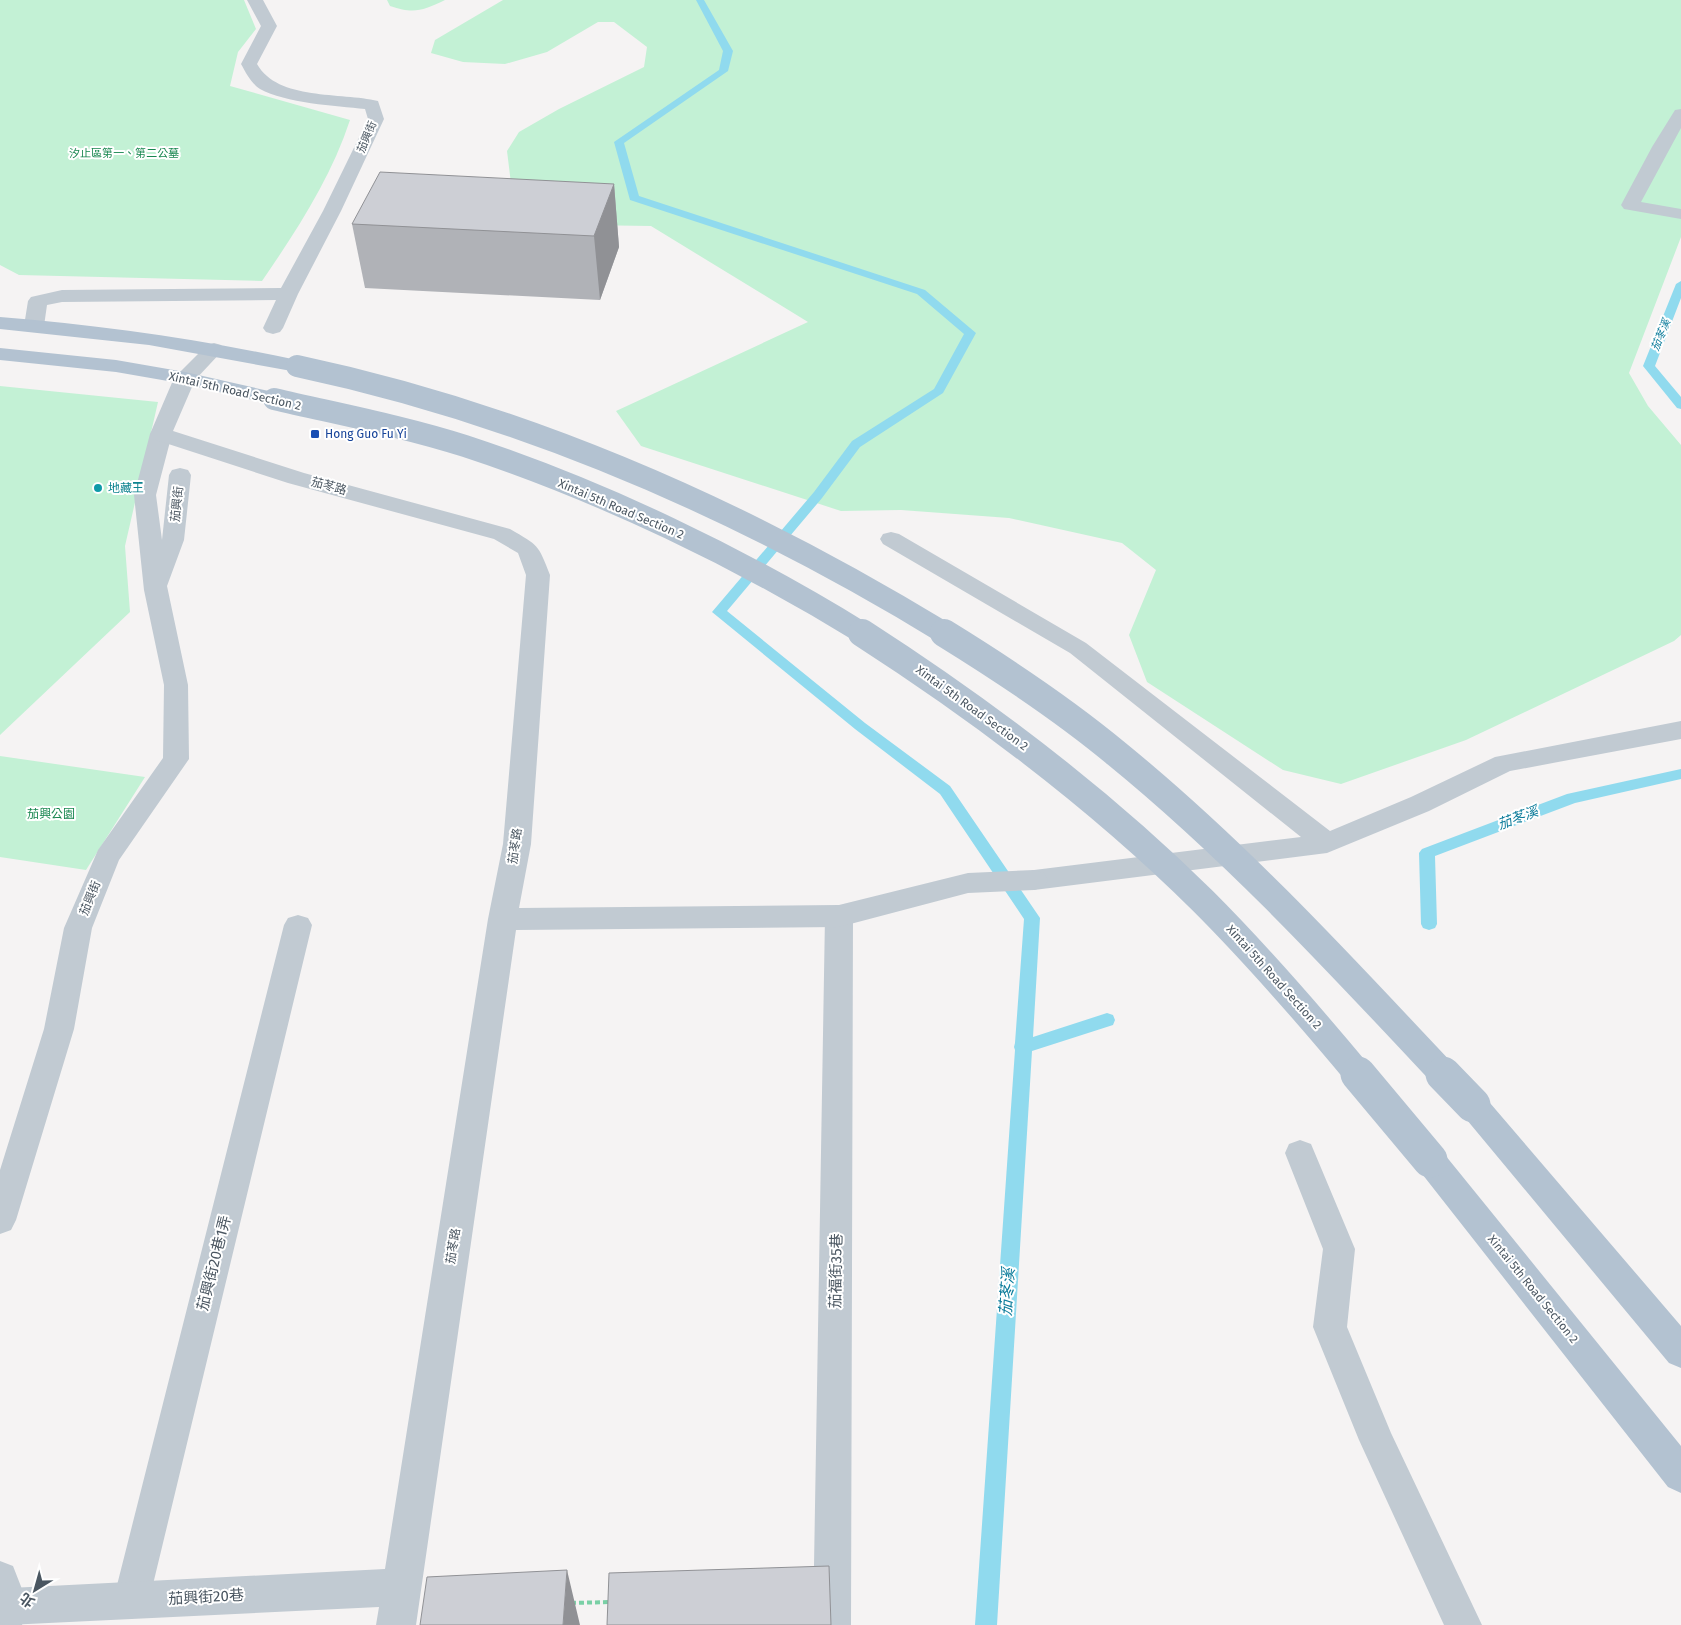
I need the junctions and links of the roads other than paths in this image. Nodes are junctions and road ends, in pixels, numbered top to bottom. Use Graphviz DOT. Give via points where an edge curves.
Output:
graph roads {
  1 [pos="257,1"];
  2 [pos="1681,114"];
  3 [pos="1681,214"];
  4 [pos="288,294"];
  5 [pos="0,323"];
  6 [pos="34,326"];
  7 [pos="273,328"];
  8 [pos="214,349"];
  9 [pos="0,354"];
  10 [pos="185,378"];
  11 [pos="161,434"];
  12 [pos="180,474"];
  13 [pos="892,539"];
  14 [pos="156,590"];
  15 [pos="1681,730"];
  16 [pos="1327,843"];
  17 [pos="1034,880"];
  18 [pos="839,916"];
  19 [pos="503,919"];
  20 [pos="298,925"];
  21 [pos="1300,1152"];
  22 [pos="0,1220"];
  23 [pos="1681,1352"];
  24 [pos="1681,1475"];
  25 [pos="401,1587"];
  26 [pos="131,1601"];
  27 [pos="5,1604"];
  28 [pos="396,1625"];
  29 [pos="832,1625"];
  30 [pos="1463,1625"];
  1 -- 4 [label="lane, 茄興街" via="269,26 250,64 255,77 282,91 372,105 376,119"];
  2 -- 3 [label="lane" via="1630,205"];
  4 -- 6 [label="lane" via="62,296 38,301"];
  4 -- 7 [label="lane, 茄興街"];
  5 -- 6 [label="main road"];
  6 -- 8 [label="main road"];
  8 -- 10 [label="street"];
  8 -- 23 [label="main road, bridge" via="356,379 440,401 577,450 686,496 799,549 884,596 1050,702 1139,772 1280,901 1473,1105"];
  9 -- 10 [label="main road, Xintai 5th Road Section 2" via="116,366"];
  10 -- 11 [label="street"];
  10 -- 24 [label="main road, Xintai 5th Road Section 2, bridge" via="447,441 638,514 737,561 892,651 983,714 1042,759 1162,862 1215,913 1293,997 1430,1160"];
  11 -- 14 [label="lane, 茄興街" via="145,495"];
  11 -- 19 [label="street, 茄苳路" via="296,478 502,534 528,548 538,575 517,844"];
  12 -- 14 [label="lane, 茄興街" via="172,540"];
  13 -- 16 [label="lane" via="1078,648"];
  14 -- 22 [label="lane, 茄興街" via="176,686 176,759 107,857 78,928 59,1029"];
  15 -- 16 [label="lane" via="1504,763 1420,804"];
  16 -- 17 [label="lane"];
  17 -- 18 [label="street" via="968,883"];
  18 -- 19 [label="street"];
  18 -- 29 [label="lane, 茄福街35巷"];
  19 -- 25 [label="street, 茄苳路"];
  20 -- 26 [label="lane, 茄興街20巷1弄"];
  21 -- 30 [label="lane" via="1339,1249 1330,1327 1376,1440"];
  25 -- 26 [label="street, 茄興街20巷"];
  25 -- 28 [label="street, 茄苳路"];
  26 -- 27 [label="street, 茄興街20巷"];
}
